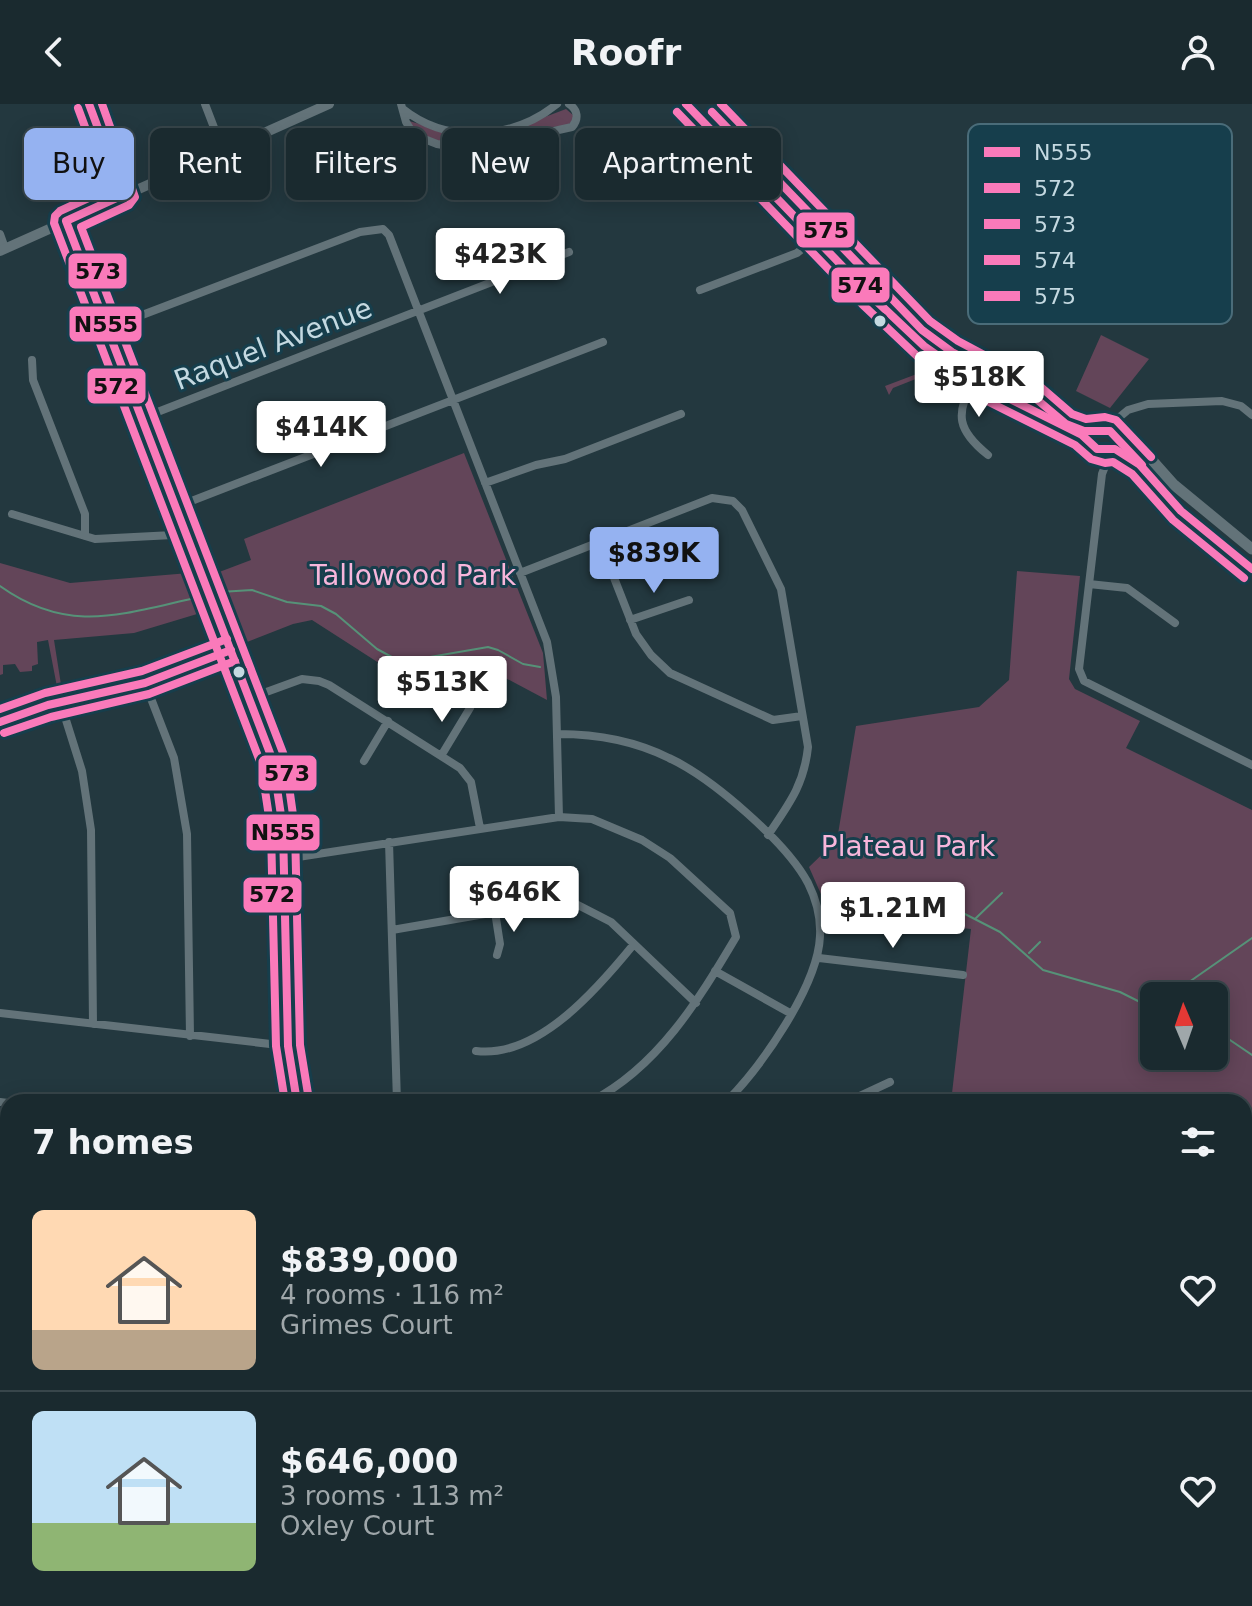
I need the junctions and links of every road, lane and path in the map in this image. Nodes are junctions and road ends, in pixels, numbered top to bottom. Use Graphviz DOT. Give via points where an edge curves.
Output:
graph roads {
  1 [pos="89,104"];
  2 [pos="205,104"];
  3 [pos="329,104"];
  4 [pos="557,104"];
  5 [pos="569,104"];
  6 [pos="686,104"];
  7 [pos="721,104"];
  8 [pos="402,106"];
  9 [pos="98,128"];
  10 [pos="214,128"];
  11 [pos="270,130"];
  12 [pos="112,200"];
  13 [pos="66,221"];
  14 [pos="0,234"];
  15 [pos="815,239"];
  16 [pos="852,242"];
  17 [pos="3,250"];
  18 [pos="569,252"];
  19 [pos="835,259"];
  20 [pos="700,290"];
  21 [pos="420,311"];
  22 [pos="108,328"];
  23 [pos="603,342"];
  24 [pos="32,360"];
  25 [pos="974,381"];
  26 [pos="453,400"];
  27 [pos="681,414"];
  28 [pos="1252,415"];
  29 [pos="142,418"];
  30 [pos="1100,418"];
  31 [pos="1120,425"];
  32 [pos="1094,446"];
  33 [pos="1113,450"];
  34 [pos="988,455"];
  35 [pos="1102,474"];
  36 [pos="485,483"];
  37 [pos="176,507"];
  38 [pos="12,514"];
  39 [pos="185,530"];
  40 [pos="85,536"];
  41 [pos="600,542"];
  42 [pos="1252,549"];
  43 [pos="1252,569"];
  44 [pos="520,573"];
  45 [pos="1089,584"];
  46 [pos="689,600"];
  47 [pos="630,620"];
  48 [pos="1175,623"];
  49 [pos="231,650"];
  50 [pos="145,683"];
  51 [pos="250,698"];
  52 [pos="60,701"];
  53 [pos="470,708"];
  54 [pos="802,716"];
  55 [pos="388,721"];
  56 [pos="0,722"];
  57 [pos="558,734"];
  58 [pos="441,756"];
  59 [pos="364,761"];
  60 [pos="1252,765"];
  61 [pos="559,817"];
  62 [pos="480,828"];
  63 [pos="768,835"];
  64 [pos="389,842"];
  65 [pos="285,859"];
  66 [pos="495,912"];
  67 [pos="392,930"];
  68 [pos="634,944"];
  69 [pos="497,955"];
  70 [pos="819,958"];
  71 [pos="715,971"];
  72 [pos="963,975"];
  73 [pos="696,1003"];
  74 [pos="0,1013"];
  75 [pos="790,1013"];
  76 [pos="93,1024"];
  77 [pos="190,1036"];
  78 [pos="288,1046"];
  79 [pos="476,1051"];
  80 [pos="890,1082"];
  81 [pos="296,1094"];
  82 [pos="397,1094"];
  83 [pos="601,1094"];
  84 [pos="732,1094"];
  85 [pos="864,1094"];
  1 -- 9 [label="street"];
  2 -- 10 [label="street"];
  3 -- 11 [label="street"];
  4 -- 8 [label="street" via="545,115 491,134 446,130 416,119"];
  5 -- 8 [label="street" via="577,116 572,127 497,151 437,144 414,135"];
  6 -- 15 [label="main road"];
  7 -- 16 [label="main road"];
  12 -- 13 [label="street"];
  13 -- 17 [label="street"];
  13 -- 22 [label="street"];
  14 -- 17 [label="street"];
  15 -- 19 [label="main road"];
  15 -- 20 [label="street" via="797,253"];
  16 -- 19 [label="street"];
  16 -- 30 [label="main road" via="946,333 1035,382 1072,414"];
  18 -- 21 [label="street, Raquel Avenue"];
  19 -- 25 [label="main road" via="924,346"];
  21 -- 22 [label="street" via="389,235 373,229"];
  21 -- 26 [label="street"];
  21 -- 29 [label="street, Raquel Avenue"];
  22 -- 29 [label="street"];
  23 -- 26 [label="street"];
  24 -- 40 [label="street" via="33,380 85,514"];
  25 -- 32 [label="main road"];
  25 -- 34 [label="street" via="962,401 963,422 968,439"];
  26 -- 36 [label="street"];
  26 -- 37 [label="street"];
  27 -- 36 [label="street"];
  28 -- 31 [label="street" via="1222,401 1148,404 1128,410"];
  29 -- 37 [label="street"];
  30 -- 31 [label="main road"];
  30 -- 32 [label="main road" via="1091,425"];
  31 -- 33 [label="main road" via="1122,440"];
  31 -- 42 [label="main road" via="1173,484"];
  32 -- 33 [label="main road"];
  32 -- 35 [label="street"];
  33 -- 35 [label="street"];
  33 -- 43 [label="main road" via="1140,465 1167,499"];
  35 -- 45 [label="street"];
  36 -- 44 [label="street"];
  37 -- 39 [label="street"];
  38 -- 40 [label="street"];
  39 -- 40 [label="street" via="173,535"];
  39 -- 49 [label="street"];
  41 -- 44 [label="street"];
  41 -- 47 [label="street"];
  41 -- 54 [label="street" via="712,498 733,501 781,589"];
  44 -- 57 [label="street" via="551,659"];
  45 -- 48 [label="street" via="1127,588"];
  45 -- 60 [label="street" via="1079,669 1084,681"];
  46 -- 47 [label="street"];
  47 -- 54 [label="street" via="651,655 670,673 773,720"];
  49 -- 50 [label="street"];
  49 -- 51 [label="street"];
  50 -- 52 [label="street"];
  50 -- 77 [label="street" via="174,758 187,834"];
  51 -- 55 [label="street" via="302,679 319,681"];
  51 -- 65 [label="street" via="273,761"];
  52 -- 56 [label="street"];
  52 -- 76 [label="street" via="82,771 91,830"];
  53 -- 58 [label="street"];
  54 -- 63 [label="street" via="806,770"];
  55 -- 58 [label="street"];
  55 -- 59 [label="street"];
  57 -- 61 [label="street"];
  57 -- 63 [label="street" via="597,736 671,759 713,786"];
  58 -- 62 [label="street" via="471,782"];
  61 -- 62 [label="street"];
  61 -- 71 [label="street" via="592,819 642,840 670,858 730,913 736,937"];
  62 -- 64 [label="street"];
  63 -- 70 [label="street" via="814,895 821,932"];
  64 -- 65 [label="street"];
  64 -- 67 [label="street"];
  65 -- 78 [label="street"];
  66 -- 67 [label="street"];
  66 -- 68 [label="street" via="554,902 576,904 611,922"];
  66 -- 69 [label="street"];
  67 -- 82 [label="street"];
  68 -- 73 [label="street"];
  68 -- 79 [label="street" via="596,991 566,1016 516,1045 493,1053"];
  70 -- 72 [label="street"];
  70 -- 75 [label="street"];
  71 -- 73 [label="street"];
  71 -- 75 [label="street"];
  73 -- 83 [label="street" via="633,1072"];
  74 -- 76 [label="street"];
  75 -- 84 [label="street"];
  76 -- 77 [label="street"];
  77 -- 78 [label="street"];
  78 -- 81 [label="street"];
  80 -- 85 [label="street"];
}
